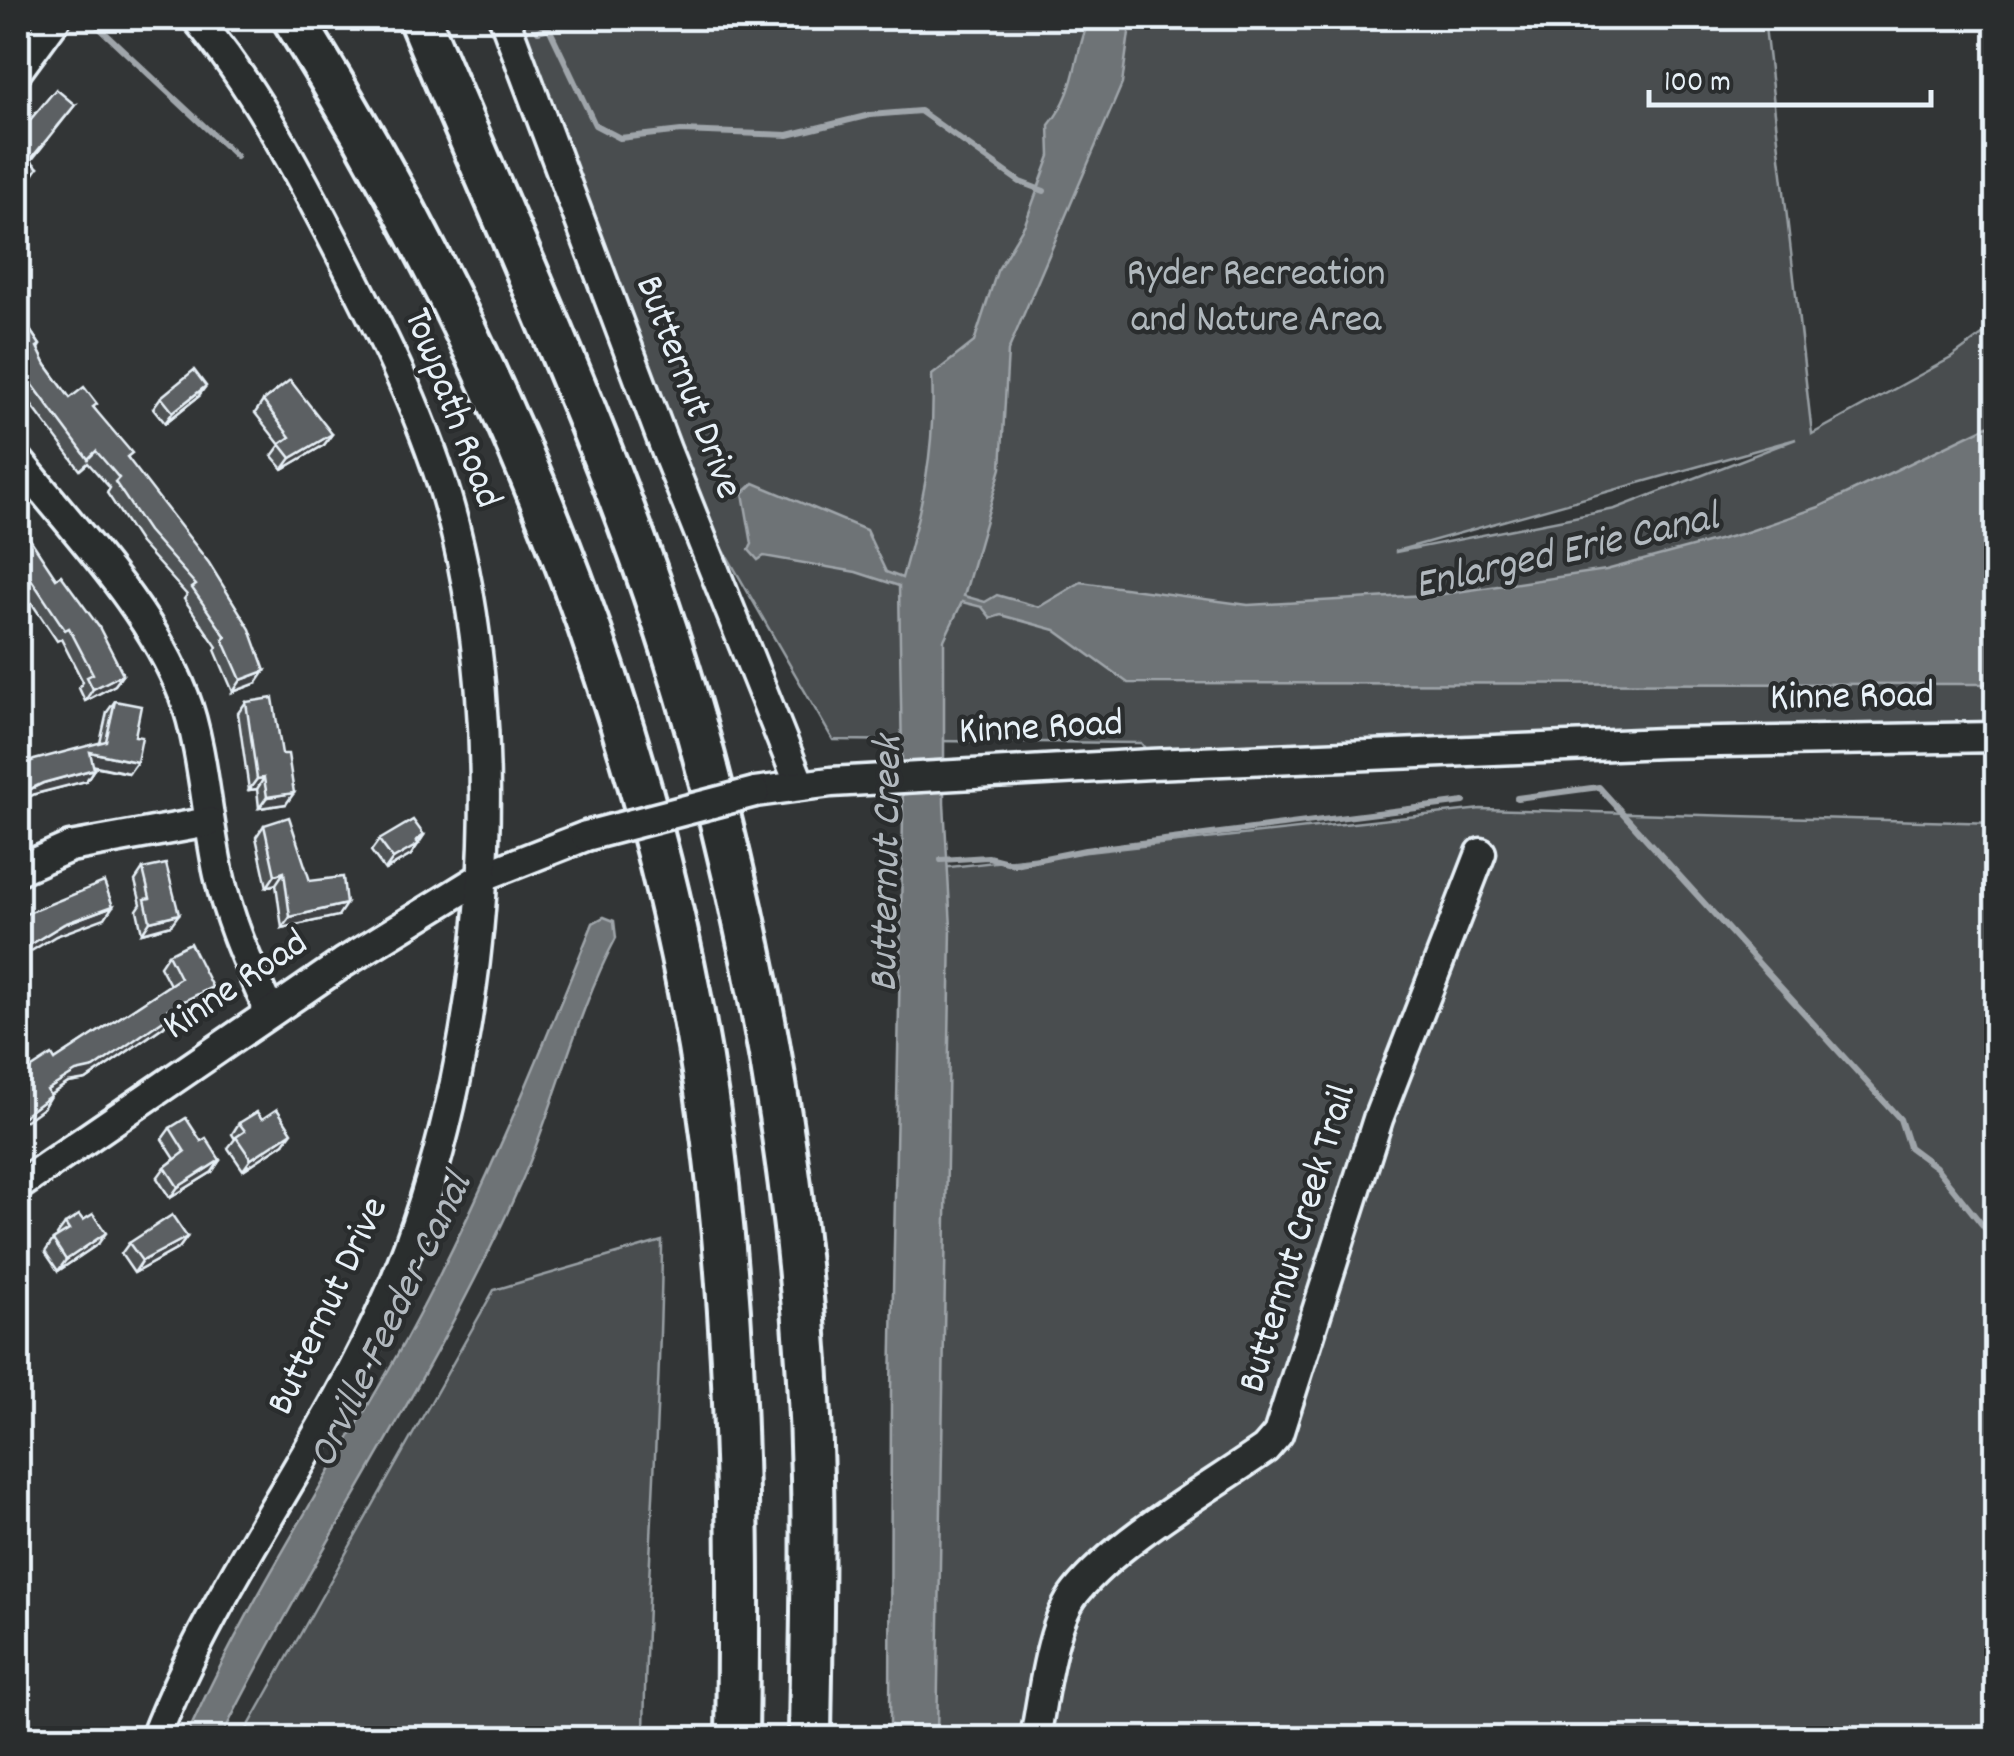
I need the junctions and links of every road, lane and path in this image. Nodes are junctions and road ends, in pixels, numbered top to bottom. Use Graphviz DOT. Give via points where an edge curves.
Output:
graph roads {
  1 [pos="56,18"];
  2 [pos="196,18"];
  3 [pos="292,18"];
  4 [pos="419,18"];
  5 [pos="504,18"];
  6 [pos="18,70"];
  7 [pos="22,474"];
  8 [pos="1996,737"];
  9 [pos="800,785"];
  10 [pos="209,822"];
  11 [pos="1481,853"];
  12 [pos="18,870"];
  13 [pos="484,876"];
  14 [pos="269,1011"];
  15 [pos="18,1186"];
  16 [pos="155,1738"];
  17 [pos="737,1738"];
  18 [pos="810,1738"];
  19 [pos="1035,1738"];
  1 -- 6 [label="street"];
  2 -- 13 [label="street, Towpath Road" via="244,81 299,176 428,442 472,618"];
  3 -- 17 [label="highway" via="380,160 526,464 592,639 663,878 718,1181 732,1340 740,1502"];
  4 -- 18 [label="highway" via="651,587 747,928 796,1231 809,1401"];
  5 -- 9 [label="street, Butternut Drive"];
  7 -- 10 [label="street" via="167,657 186,700"];
  8 -- 9 [label="street, Kinne Road" via="1663,743"];
  9 -- 13 [label="street, Kinne Road, bridge" via="586,836"];
  10 -- 12 [label="street" via="70,846"];
  10 -- 14 [label="street" via="240,944"];
  11 -- 19 [label="street, Butternut Creek Trail" via="1378,1119 1278,1434 1074,1593 1053,1648"];
  13 -- 14 [label="street, Kinne Road"];
  13 -- 16 [label="street, Butternut Drive" via="451,1092 427,1192 390,1292 338,1397 207,1623"];
  14 -- 15 [label="street, Kinne Road"];
}
